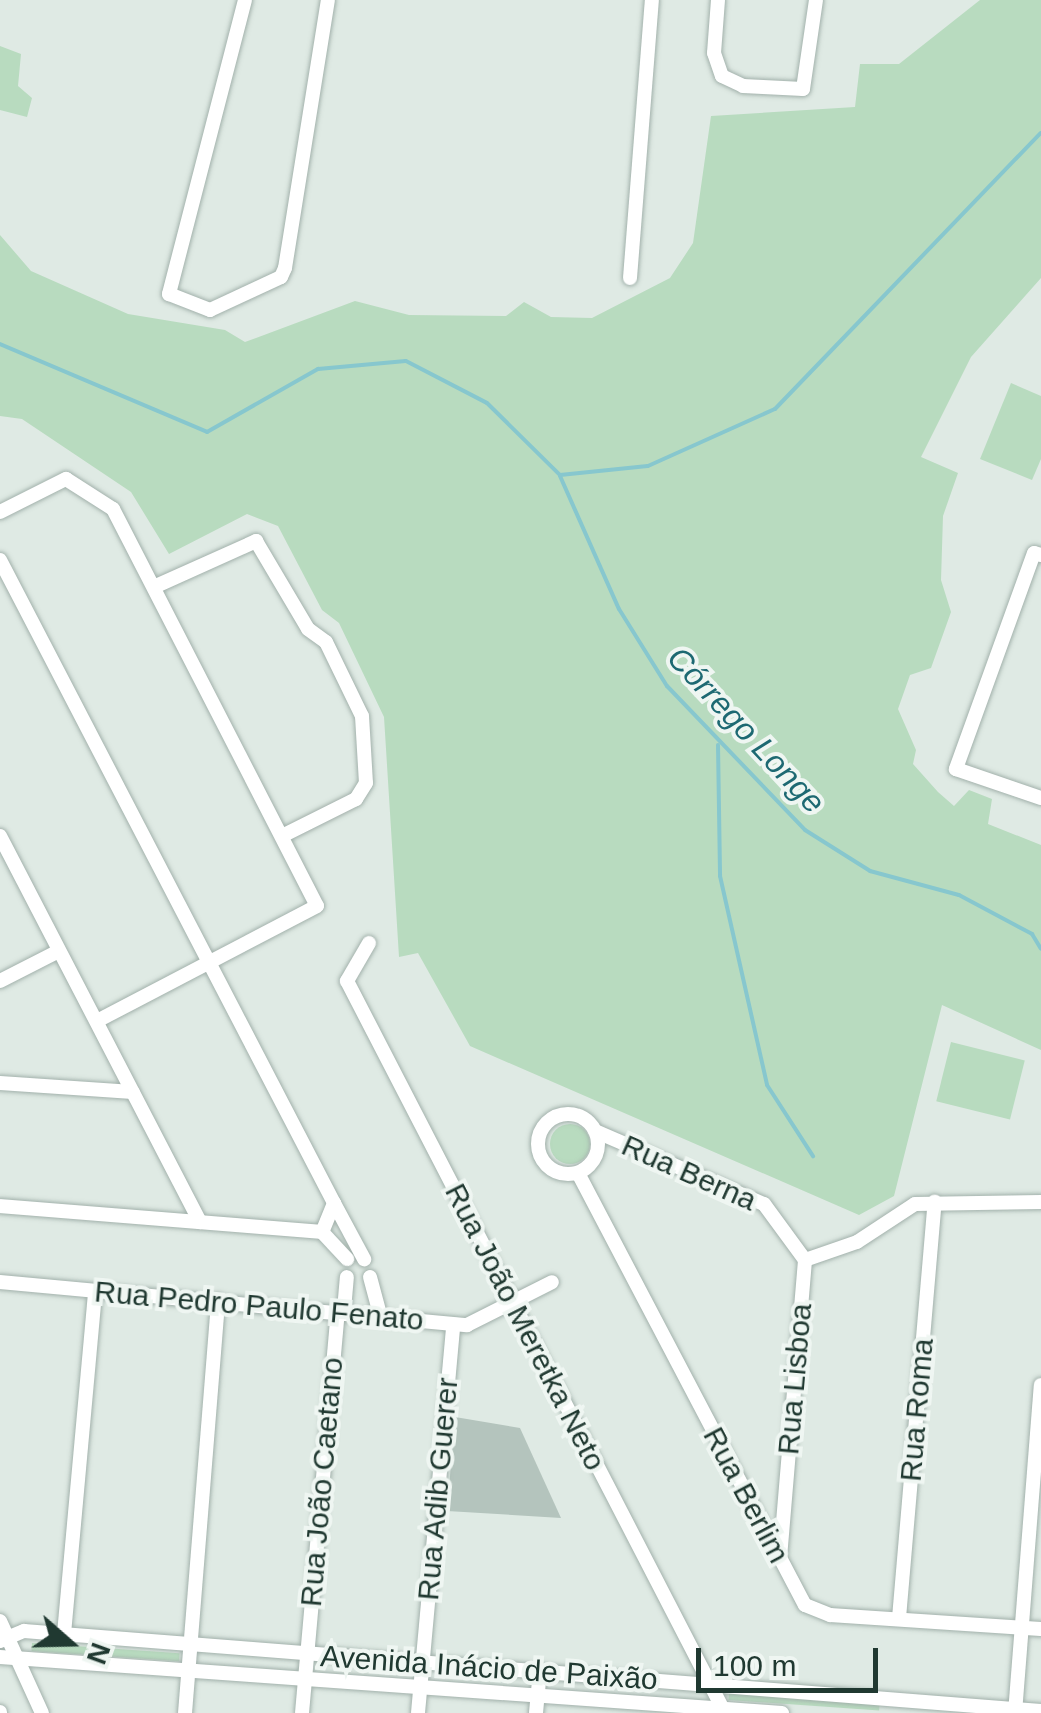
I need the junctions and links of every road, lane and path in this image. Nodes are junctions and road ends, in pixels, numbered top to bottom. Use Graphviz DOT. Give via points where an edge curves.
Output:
graph roads {
  1 [pos="245,0"];
  2 [pos="328,0"];
  3 [pos="652,0"];
  4 [pos="718,0"];
  5 [pos="816,0"];
  6 [pos="630,278"];
  7 [pos="0,512"];
  8 [pos="1038,554"];
  9 [pos="0,560"];
  10 [pos="156,586"];
  11 [pos="1041,798"];
  12 [pos="284,835"];
  13 [pos="0,836"];
  14 [pos="369,943"];
  15 [pos="59,951"];
  16 [pos="208,964"];
  17 [pos="0,982"];
  18 [pos="96,1021"];
  19 [pos="0,1083"];
  20 [pos="133,1092"];
  21 [pos="596,1131"];
  22 [pos="578,1173"];
  23 [pos="935,1202"];
  24 [pos="1041,1202"];
  25 [pos="334,1203"];
  26 [pos="0,1206"];
  27 [pos="200,1222"];
  28 [pos="322,1232"];
  29 [pos="805,1260"];
  30 [pos="347,1277"];
  31 [pos="370,1277"];
  32 [pos="0,1282"];
  33 [pos="552,1282"];
  34 [pos="95,1291"];
  35 [pos="218,1300"];
  36 [pos="513,1303"];
  37 [pos="341,1310"];
  38 [pos="380,1314"];
  39 [pos="453,1324"];
  40 [pos="1041,1385"];
  41 [pos="780,1558"];
  42 [pos="899,1618"];
  43 [pos="0,1621"];
  44 [pos="1023,1628"];
  45 [pos="1041,1630"];
  46 [pos="64,1634"];
  47 [pos="4,1641"];
  48 [pos="191,1647"];
  49 [pos="306,1655"];
  50 [pos="0,1657"];
  51 [pos="16,1658"];
  52 [pos="423,1662"];
  53 [pos="189,1666"];
  54 [pos="540,1670"];
  55 [pos="304,1676"];
  56 [pos="709,1684"];
  57 [pos="420,1686"];
  58 [pos="538,1695"];
  59 [pos="891,1706"];
  60 [pos="654,1709"];
  61 [pos="723,1710"];
  62 [pos="1015,1711"];
  63 [pos="1041,1711"];
  64 [pos="42,1713"];
  65 [pos="185,1713"];
  66 [pos="302,1713"];
  67 [pos="418,1713"];
  68 [pos="536,1713"];
  69 [pos="782,1713"];
  1 -- 2 [label="street" via="169,294 210,310 281,277 285,268"];
  3 -- 6 [label="street"];
  4 -- 5 [label="street" via="714,53 722,76 743,86 803,89"];
  7 -- 10 [label="street" via="66,479 114,509"];
  8 -- 11 [label="street" via="956,769"];
  9 -- 16 [label="street"];
  10 -- 12 [label="street"];
  10 -- 12 [label="street" via="256,541 308,629 326,642 362,716 366,783 356,798"];
  12 -- 16 [label="street" via="316,906"];
  13 -- 15 [label="street"];
  14 -- 36 [label="street, Rua João Meretka Neto" via="347,981"];
  15 -- 17 [label="street"];
  15 -- 18 [label="street"];
  16 -- 18 [label="street"];
  16 -- 25 [label="street"];
  18 -- 20 [label="street"];
  19 -- 20 [label="street"];
  20 -- 27 [label="street"];
  21 -- 22 [label="street, Rua Berna" via="596,1156"];
  21 -- 22 [label="street, Rua Berna" via="570,1114 550,1120 539,1137 548,1166"];
  21 -- 29 [label="street, Rua Berna" via="764,1204"];
  22 -- 41 [label="street, Rua Berlim"];
  23 -- 24 [label="street"];
  23 -- 29 [label="street" via="915,1204 858,1242"];
  23 -- 42 [label="street, Rua Roma"];
  25 -- 28 [label="street"];
  25 -- 28 [label="street" via="362,1253 346,1255"];
  26 -- 27 [label="street"];
  27 -- 28 [label="street"];
  29 -- 41 [label="street, Rua Lisboa"];
  30 -- 37 [label="street, Rua João Caetano"];
  31 -- 38 [label="street"];
  32 -- 34 [label="street, Rua Pedro Paulo Fenato"];
  33 -- 36 [label="street, Rua Pedro Paulo Fenato"];
  34 -- 35 [label="street, Rua Pedro Paulo Fenato"];
  34 -- 46 [label="street"];
  35 -- 37 [label="street, Rua Pedro Paulo Fenato"];
  35 -- 48 [label="street"];
  36 -- 39 [label="street, Rua Pedro Paulo Fenato"];
  36 -- 56 [label="street, Rua João Meretka Neto"];
  37 -- 38 [label="street, Rua Pedro Paulo Fenato"];
  37 -- 49 [label="street, Rua João Caetano"];
  38 -- 39 [label="street, Rua Pedro Paulo Fenato"];
  39 -- 52 [label="street, Rua Adib Guerer"];
  40 -- 44 [label="street"];
  41 -- 42 [label="street, Rua Berlim" via="816,1611"];
  42 -- 44 [label="street, Rua Berlim"];
  43 -- 47 [label="street"];
  44 -- 45 [label="street, Rua Berlim"];
  44 -- 62 [label="street"];
  46 -- 47 [label="street, Avenida Inácio de Paixão" via="24,1632"];
  46 -- 48 [label="street, Avenida Inácio de Paixão"];
  47 -- 51 [label="street"];
  48 -- 49 [label="street, Avenida Inácio de Paixão"];
  48 -- 53 [label="street"];
  49 -- 52 [label="street, Avenida Inácio de Paixão"];
  49 -- 55 [label="street, Rua João Caetano"];
  50 -- 51 [label="street, Avenida Inácio de Paixão"];
  51 -- 53 [label="street, Avenida Inácio de Paixão"];
  51 -- 64 [label="street"];
  52 -- 54 [label="street, Avenida Inácio de Paixão"];
  52 -- 57 [label="street, Rua Adib Guerer"];
  53 -- 55 [label="street, Avenida Inácio de Paixão"];
  53 -- 65 [label="street"];
  54 -- 56 [label="street, Avenida Inácio de Paixão"];
  54 -- 58 [label="street"];
  55 -- 57 [label="street, Avenida Inácio de Paixão"];
  55 -- 66 [label="street, Rua João Caetano"];
  56 -- 59 [label="street, Avenida Inácio de Paixão"];
  56 -- 61 [label="street, Rua João Meretka Neto"];
  57 -- 58 [label="street, Avenida Inácio de Paixão"];
  57 -- 67 [label="street, Rua Adib Guerer"];
  58 -- 60 [label="street, Avenida Inácio de Paixão"];
  58 -- 68 [label="street"];
  59 -- 62 [label="street, Avenida Inácio de Paixão"];
  60 -- 61 [label="street, Avenida Inácio de Paixão"];
  61 -- 69 [label="street, Avenida Inácio de Paixão"];
  62 -- 63 [label="street, Avenida Inácio de Paixão"];
}
